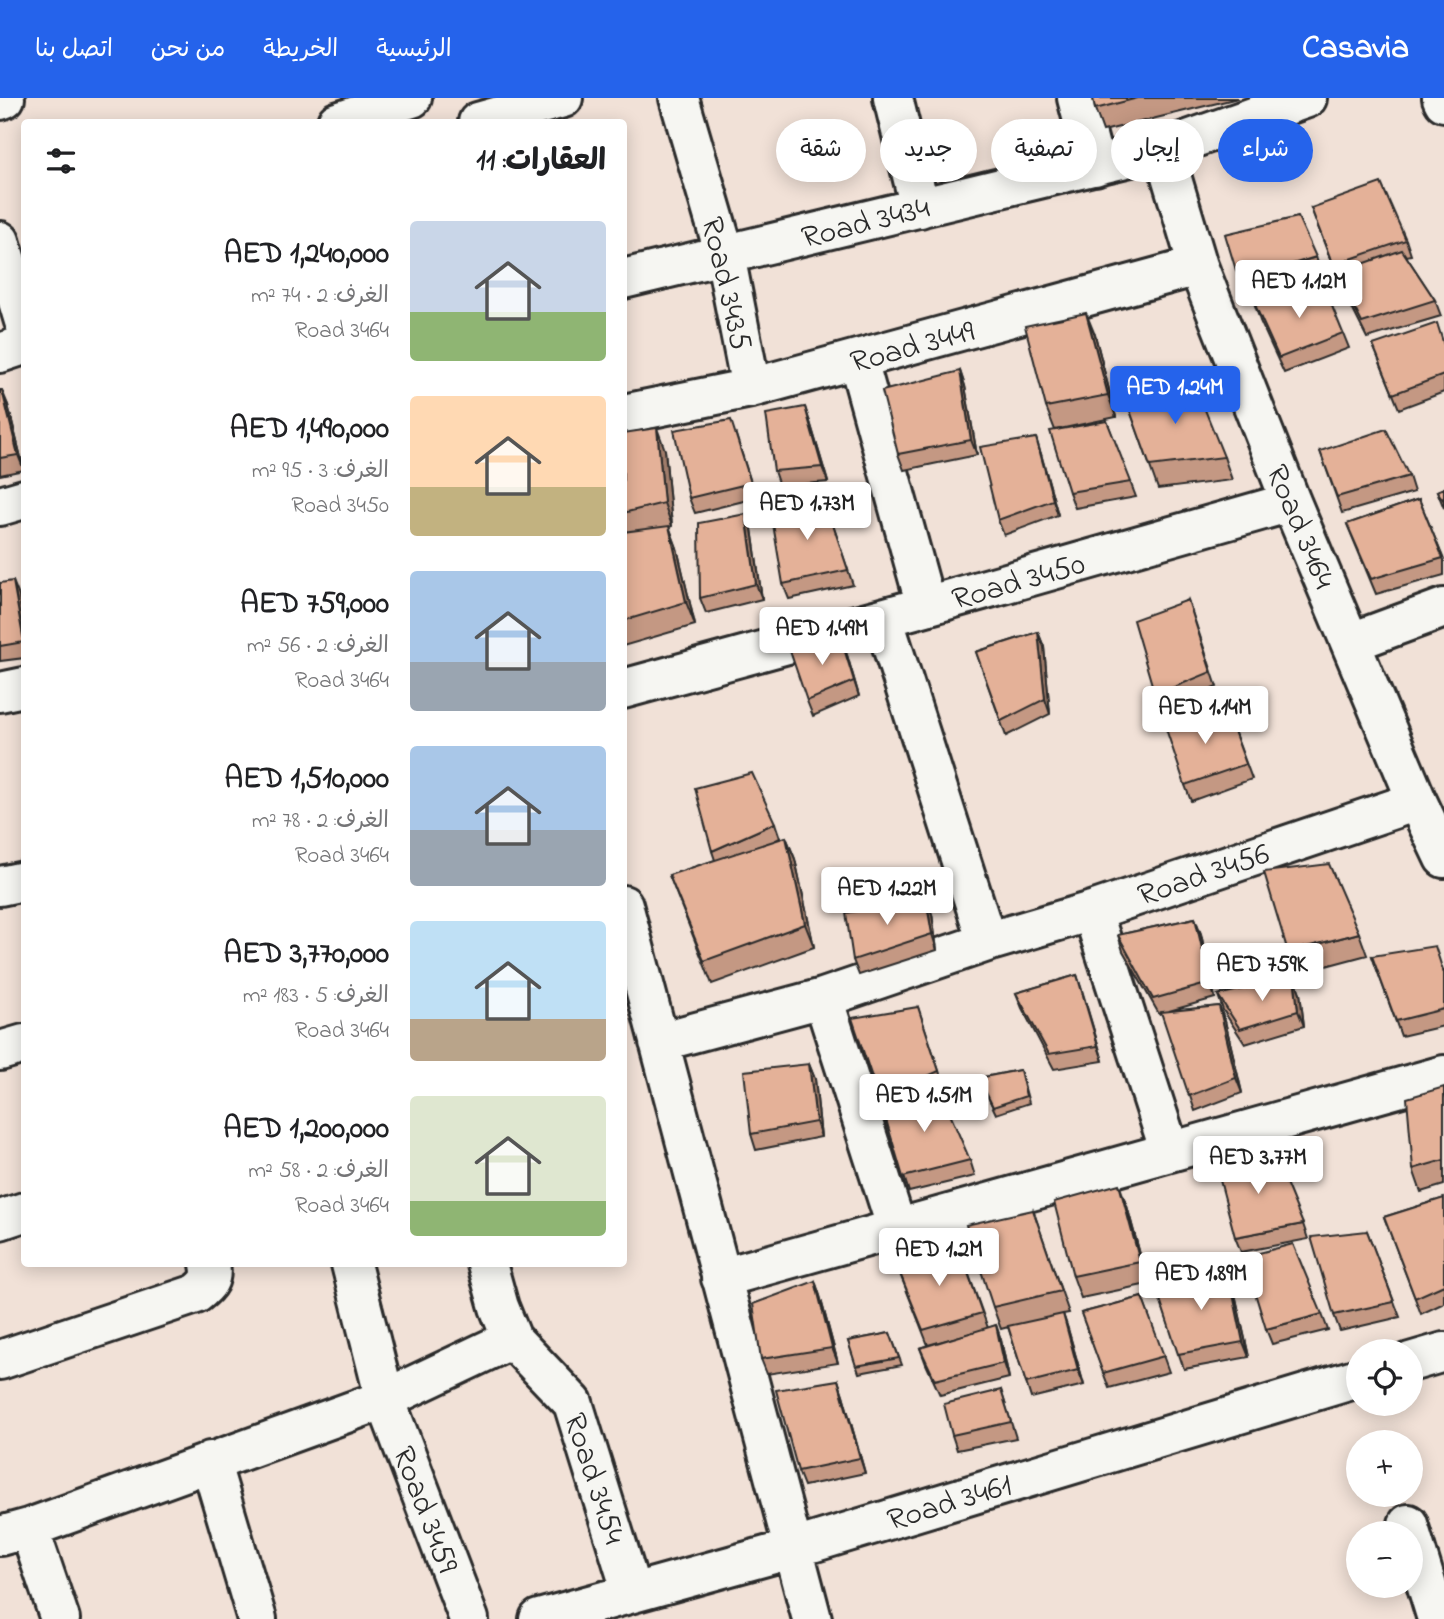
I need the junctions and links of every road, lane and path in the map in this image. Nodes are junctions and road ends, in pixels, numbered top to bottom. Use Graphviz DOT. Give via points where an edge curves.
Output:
graph roads {
  1 [pos="5,98"];
  2 [pos="412,98"];
  3 [pos="470,98"];
  4 [pos="563,98"];
  5 [pos="679,98"];
  6 [pos="893,98"];
  7 [pos="1077,98"];
  8 [pos="1307,98"];
  9 [pos="0,100"];
  10 [pos="346,119"];
  11 [pos="476,119"];
  12 [pos="488,119"];
  13 [pos="1083,119"];
  14 [pos="1204,134"];
  15 [pos="1028,182"];
  16 [pos="1173,182"];
  17 [pos="920,208"];
  18 [pos="21,225"];
  19 [pos="0,232"];
  20 [pos="0,241"];
  21 [pos="725,255"];
  22 [pos="1198,266"];
  23 [pos="627,278"];
  24 [pos="21,311"];
  25 [pos="21,346"];
  26 [pos="0,353"];
  27 [pos="858,360"];
  28 [pos="751,388"];
  29 [pos="627,413"];
  30 [pos="21,500"];
  31 [pos="1290,502"];
  32 [pos="0,506"];
  33 [pos="926,606"];
  34 [pos="1444,608"];
  35 [pos="883,618"];
  36 [pos="1352,642"];
  37 [pos="627,688"];
  38 [pos="1417,801"];
  39 [pos="1444,858"];
  40 [pos="21,882"];
  41 [pos="0,886"];
  42 [pos="1092,911"];
  43 [pos="627,920"];
  44 [pos="987,942"];
  45 [pos="823,998"];
  46 [pos="659,1042"];
  47 [pos="21,1045"];
  48 [pos="0,1051"];
  49 [pos="1444,1075"];
  50 [pos="1170,1152"];
  51 [pos="21,1213"];
  52 [pos="0,1220"];
  53 [pos="897,1229"];
  54 [pos="211,1267"];
  55 [pos="352,1267"];
  56 [pos="488,1267"];
  57 [pos="721,1278"];
  58 [pos="512,1339"];
  59 [pos="1444,1352"];
  60 [pos="1423,1358"];
  61 [pos="0,1360"];
  62 [pos="1346,1382"];
  63 [pos="385,1399"];
  64 [pos="210,1461"];
  65 [pos="14,1532"];
  66 [pos="794,1548"];
  67 [pos="1423,1573"];
  68 [pos="632,1592"];
  69 [pos="60,1619"];
  70 [pos="257,1619"];
  71 [pos="469,1619"];
  72 [pos="539,1619"];
  73 [pos="812,1619"];
  74 [pos="1437,1619"];
  1 -- 9 [label="street"];
  2 -- 10 [label="street"];
  3 -- 11 [label="street"];
  4 -- 12 [label="street"];
  5 -- 21 [label="street, Road 3435"];
  6 -- 17 [label="street"];
  7 -- 13 [label="street"];
  8 -- 14 [label="street, Road 3434"];
  15 -- 17 [label="street, Road 3434"];
  16 -- 22 [label="street, Road 3464"];
  17 -- 21 [label="street, Road 3434"];
  18 -- 19 [label="street"];
  20 -- 24 [label="street"];
  21 -- 23 [label="street, Road 3434"];
  21 -- 28 [label="street, Road 3435"];
  22 -- 27 [label="street, Road 3449"];
  22 -- 31 [label="street, Road 3464"];
  25 -- 26 [label="street"];
  27 -- 28 [label="street, Road 3449"];
  27 -- 33 [label="street"];
  28 -- 29 [label="street, Road 3449"];
  30 -- 32 [label="street"];
  31 -- 33 [label="street, Road 3450"];
  31 -- 36 [label="street, Road 3464"];
  33 -- 35 [label="street, Road 3450"];
  34 -- 36 [label="street"];
  35 -- 37 [label="street, Road 3450"];
  35 -- 44 [label="street"];
  36 -- 38 [label="street, Road 3464"];
  38 -- 39 [label="street, Road 3464"];
  38 -- 42 [label="street, Road 3456"];
  40 -- 41 [label="street"];
  42 -- 44 [label="street, Road 3456"];
  42 -- 50 [label="street"];
  43 -- 46 [label="street"];
  44 -- 45 [label="street, Road 3456"];
  45 -- 46 [label="street, Road 3456"];
  45 -- 53 [label="street"];
  46 -- 57 [label="street"];
  47 -- 48 [label="street"];
  49 -- 50 [label="street"];
  50 -- 53 [label="street"];
  51 -- 52 [label="street"];
  53 -- 57 [label="street"];
  54 -- 61 [label="street" via="208,1285 196,1294"];
  55 -- 63 [label="street, Road 3459"];
  56 -- 58 [label="street, Road 3454"];
  57 -- 66 [label="street"];
  58 -- 63 [label="street"];
  58 -- 68 [label="street, Road 3454" via="573,1403"];
  59 -- 60 [label="street"];
  62 -- 66 [label="street, Road 3461"];
  63 -- 64 [label="street"];
  63 -- 71 [label="street, Road 3459"];
  64 -- 65 [label="street"];
  64 -- 70 [label="street"];
  65 -- 69 [label="street"];
  66 -- 68 [label="street, Road 3461"];
  66 -- 73 [label="street"];
  67 -- 74 [label="street"];
  68 -- 72 [label="street, Road 3461"];
}
